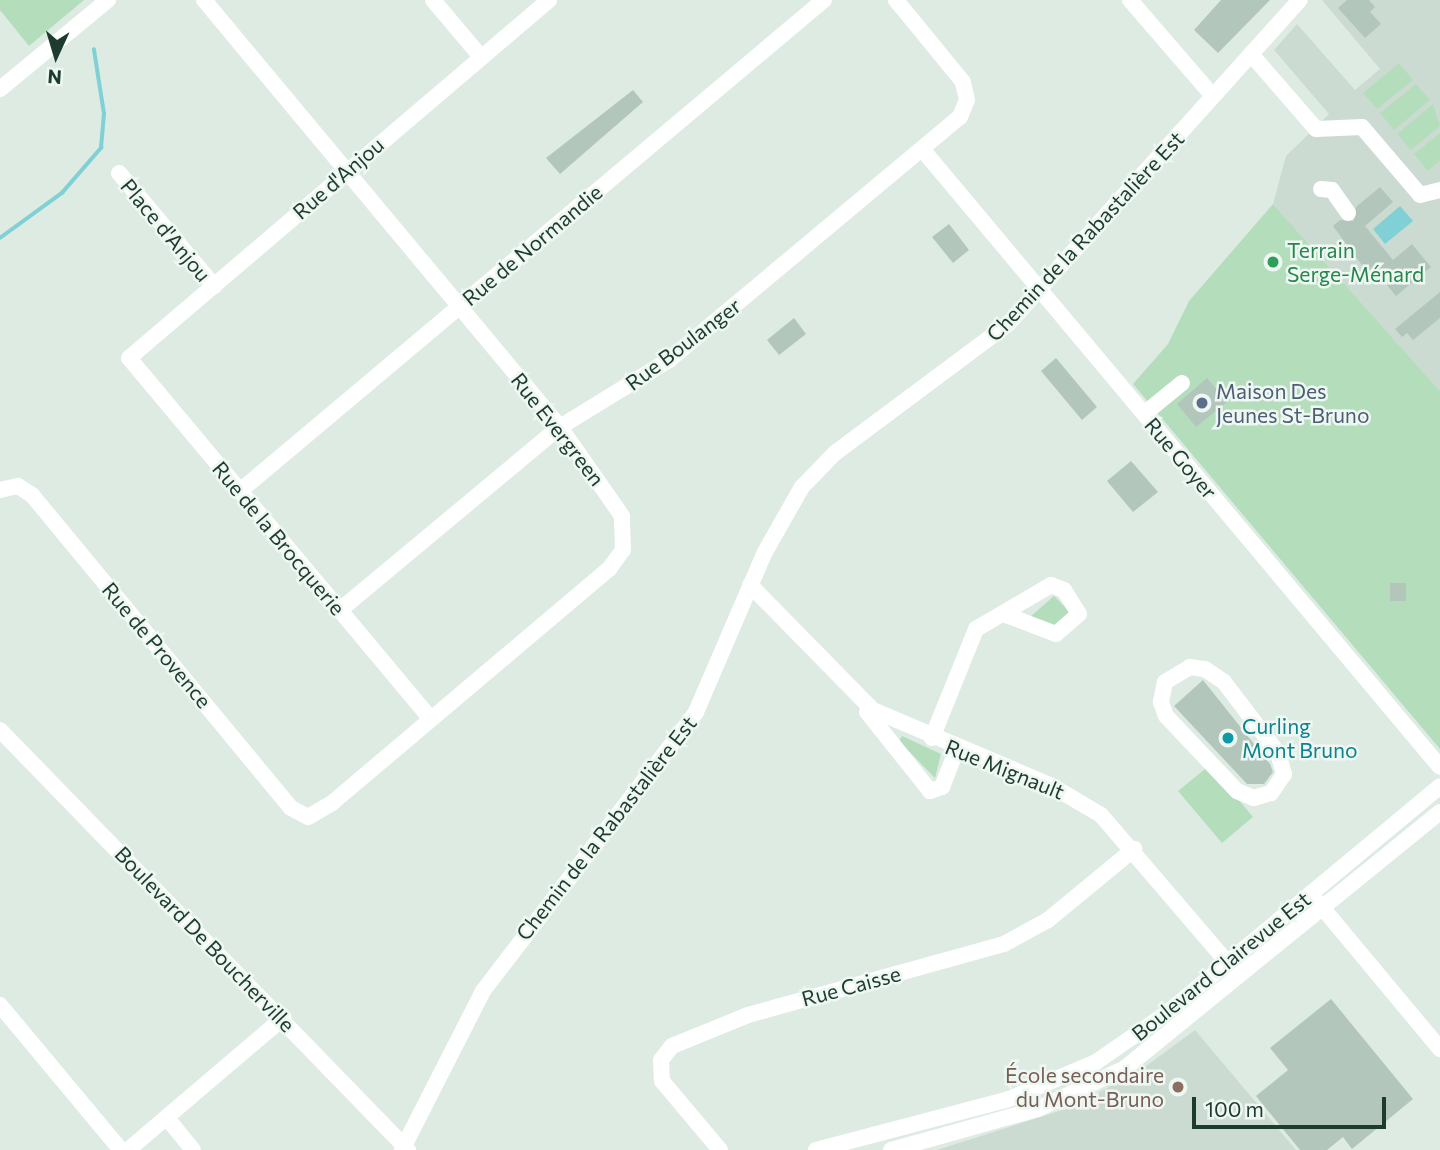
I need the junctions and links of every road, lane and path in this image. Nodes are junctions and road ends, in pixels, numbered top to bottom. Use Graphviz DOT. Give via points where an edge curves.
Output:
graph roads {
  1 [pos="108,0"];
  2 [pos="204,0"];
  3 [pos="433,0"];
  4 [pos="549,0"];
  5 [pos="824,0"];
  6 [pos="896,0"];
  7 [pos="1130,0"];
  8 [pos="1300,0"];
  9 [pos="1251,54"];
  10 [pos="481,57"];
  11 [pos="0,89"];
  12 [pos="1213,96"];
  13 [pos="922,149"];
  14 [pos="346,170"];
  15 [pos="119,173"];
  16 [pos="1321,189"];
  17 [pos="1440,190"];
  18 [pos="1348,213"];
  19 [pos="214,286"];
  20 [pos="1040,290"];
  21 [pos="460,306"];
  22 [pos="129,358"];
  23 [pos="1182,383"];
  24 [pos="1144,414"];
  25 [pos="559,427"];
  26 [pos="0,490"];
  27 [pos="240,491"];
  28 [pos="750,585"];
  29 [pos="340,610"];
  30 [pos="1006,615"];
  31 [pos="860,701"];
  32 [pos="1251,714"];
  33 [pos="430,718"];
  34 [pos="0,730"];
  35 [pos="932,738"];
  36 [pos="957,749"];
  37 [pos="1440,767"];
  38 [pos="1440,786"];
  39 [pos="1440,812"];
  40 [pos="308,817"];
  41 [pos="1134,849"];
  42 [pos="1311,894"];
  43 [pos="1323,908"];
  44 [pos="1228,963"];
  45 [pos="1240,978"];
  46 [pos="0,1005"];
  47 [pos="283,1018"];
  48 [pos="1440,1049"];
  49 [pos="167,1118"];
  50 [pos="405,1149"];
  51 [pos="121,1150"];
  52 [pos="128,1150"];
  53 [pos="193,1150"];
  54 [pos="720,1150"];
  55 [pos="816,1150"];
  56 [pos="891,1150"];
  1 -- 11 [label="street"];
  2 -- 14 [label="street, Rue Evergreen"];
  3 -- 10 [label="street"];
  4 -- 10 [label="street, Rue d'Anjou"];
  5 -- 21 [label="street, Rue de Normandie"];
  6 -- 13 [label="street, Rue Boulanger" via="967,91 960,117"];
  7 -- 12 [label="street"];
  8 -- 9 [label="street, Chemin de la Rabastalière Est"];
  9 -- 12 [label="street, Chemin de la Rabastalière Est"];
  9 -- 17 [label="street" via="1316,129 1362,127 1420,195"];
  10 -- 14 [label="street, Rue d'Anjou"];
  12 -- 20 [label="street, Chemin de la Rabastalière Est"];
  13 -- 20 [label="street, Rue Goyer"];
  13 -- 25 [label="street, Rue Boulanger" via="669,360"];
  14 -- 19 [label="street, Rue d'Anjou"];
  14 -- 21 [label="street, Rue Evergreen"];
  15 -- 19 [label="street, Place d'Anjou"];
  16 -- 18 [label="street" via="1332,190"];
  19 -- 22 [label="street, Rue d'Anjou"];
  20 -- 24 [label="street, Rue Goyer"];
  20 -- 28 [label="street, Chemin de la Rabastalière Est" via="985,345 816,471 785,513"];
  21 -- 25 [label="street, Rue Evergreen"];
  21 -- 27 [label="street, Rue de Normandie"];
  22 -- 27 [label="street, Rue de la Brocquerie"];
  23 -- 24 [label="street"];
  24 -- 37 [label="street, Rue Goyer"];
  25 -- 29 [label="street, Rue Boulanger"];
  25 -- 33 [label="street, Rue Evergreen" via="622,516 626,533 621,556"];
  26 -- 40 [label="street, Rue de Provence" via="18,486 32,495 291,808"];
  27 -- 29 [label="street, Rue de la Brocquerie"];
  28 -- 31 [label="street, Rue Mignault"];
  28 -- 50 [label="street, Chemin de la Rabastalière Est" via="696,712 483,990"];
  29 -- 33 [label="street, Rue de la Brocquerie"];
  30 -- 35 [label="street" via="972,635"];
  31 -- 35 [label="street, Rue Mignault"];
  31 -- 36 [label="street" via="930,791 942,788"];
  32 -- 32 [label="street" via="1224,682 1200,667 1176,672 1162,692 1164,712 1188,741 1237,791 1259,798 1278,787 1284,765"];
  33 -- 40 [label="street, Rue Evergreen" via="332,803"];
  34 -- 47 [label="street, Boulevard De Boucherville"];
  35 -- 36 [label="street, Rue Mignault"];
  36 -- 41 [label="street, Rue Mignault" via="1077,799"];
  38 -- 42 [label="street, Boulevard Clairevue Est"];
  39 -- 43 [label="street, Boulevard Clairevue Est"];
  41 -- 44 [label="street, Rue Mignault"];
  41 -- 54 [label="street, Rue Caisse" via="1048,920 1004,944 748,1015 668,1049 660,1064 662,1081"];
  42 -- 43 [label="street"];
  42 -- 44 [label="street, Boulevard Clairevue Est"];
  43 -- 45 [label="street, Boulevard Clairevue Est"];
  43 -- 48 [label="street"];
  44 -- 45 [label="street, Rue Mignault"];
  44 -- 55 [label="street, Boulevard Clairevue Est" via="1133,1040 1051,1084"];
  45 -- 56 [label="street, Boulevard Clairevue Est" via="1147,1053 1091,1087 1038,1109"];
  46 -- 51 [label="street"];
  47 -- 49 [label="street"];
  47 -- 50 [label="street, Boulevard De Boucherville"];
  49 -- 52 [label="street"];
  49 -- 53 [label="street"];
}
